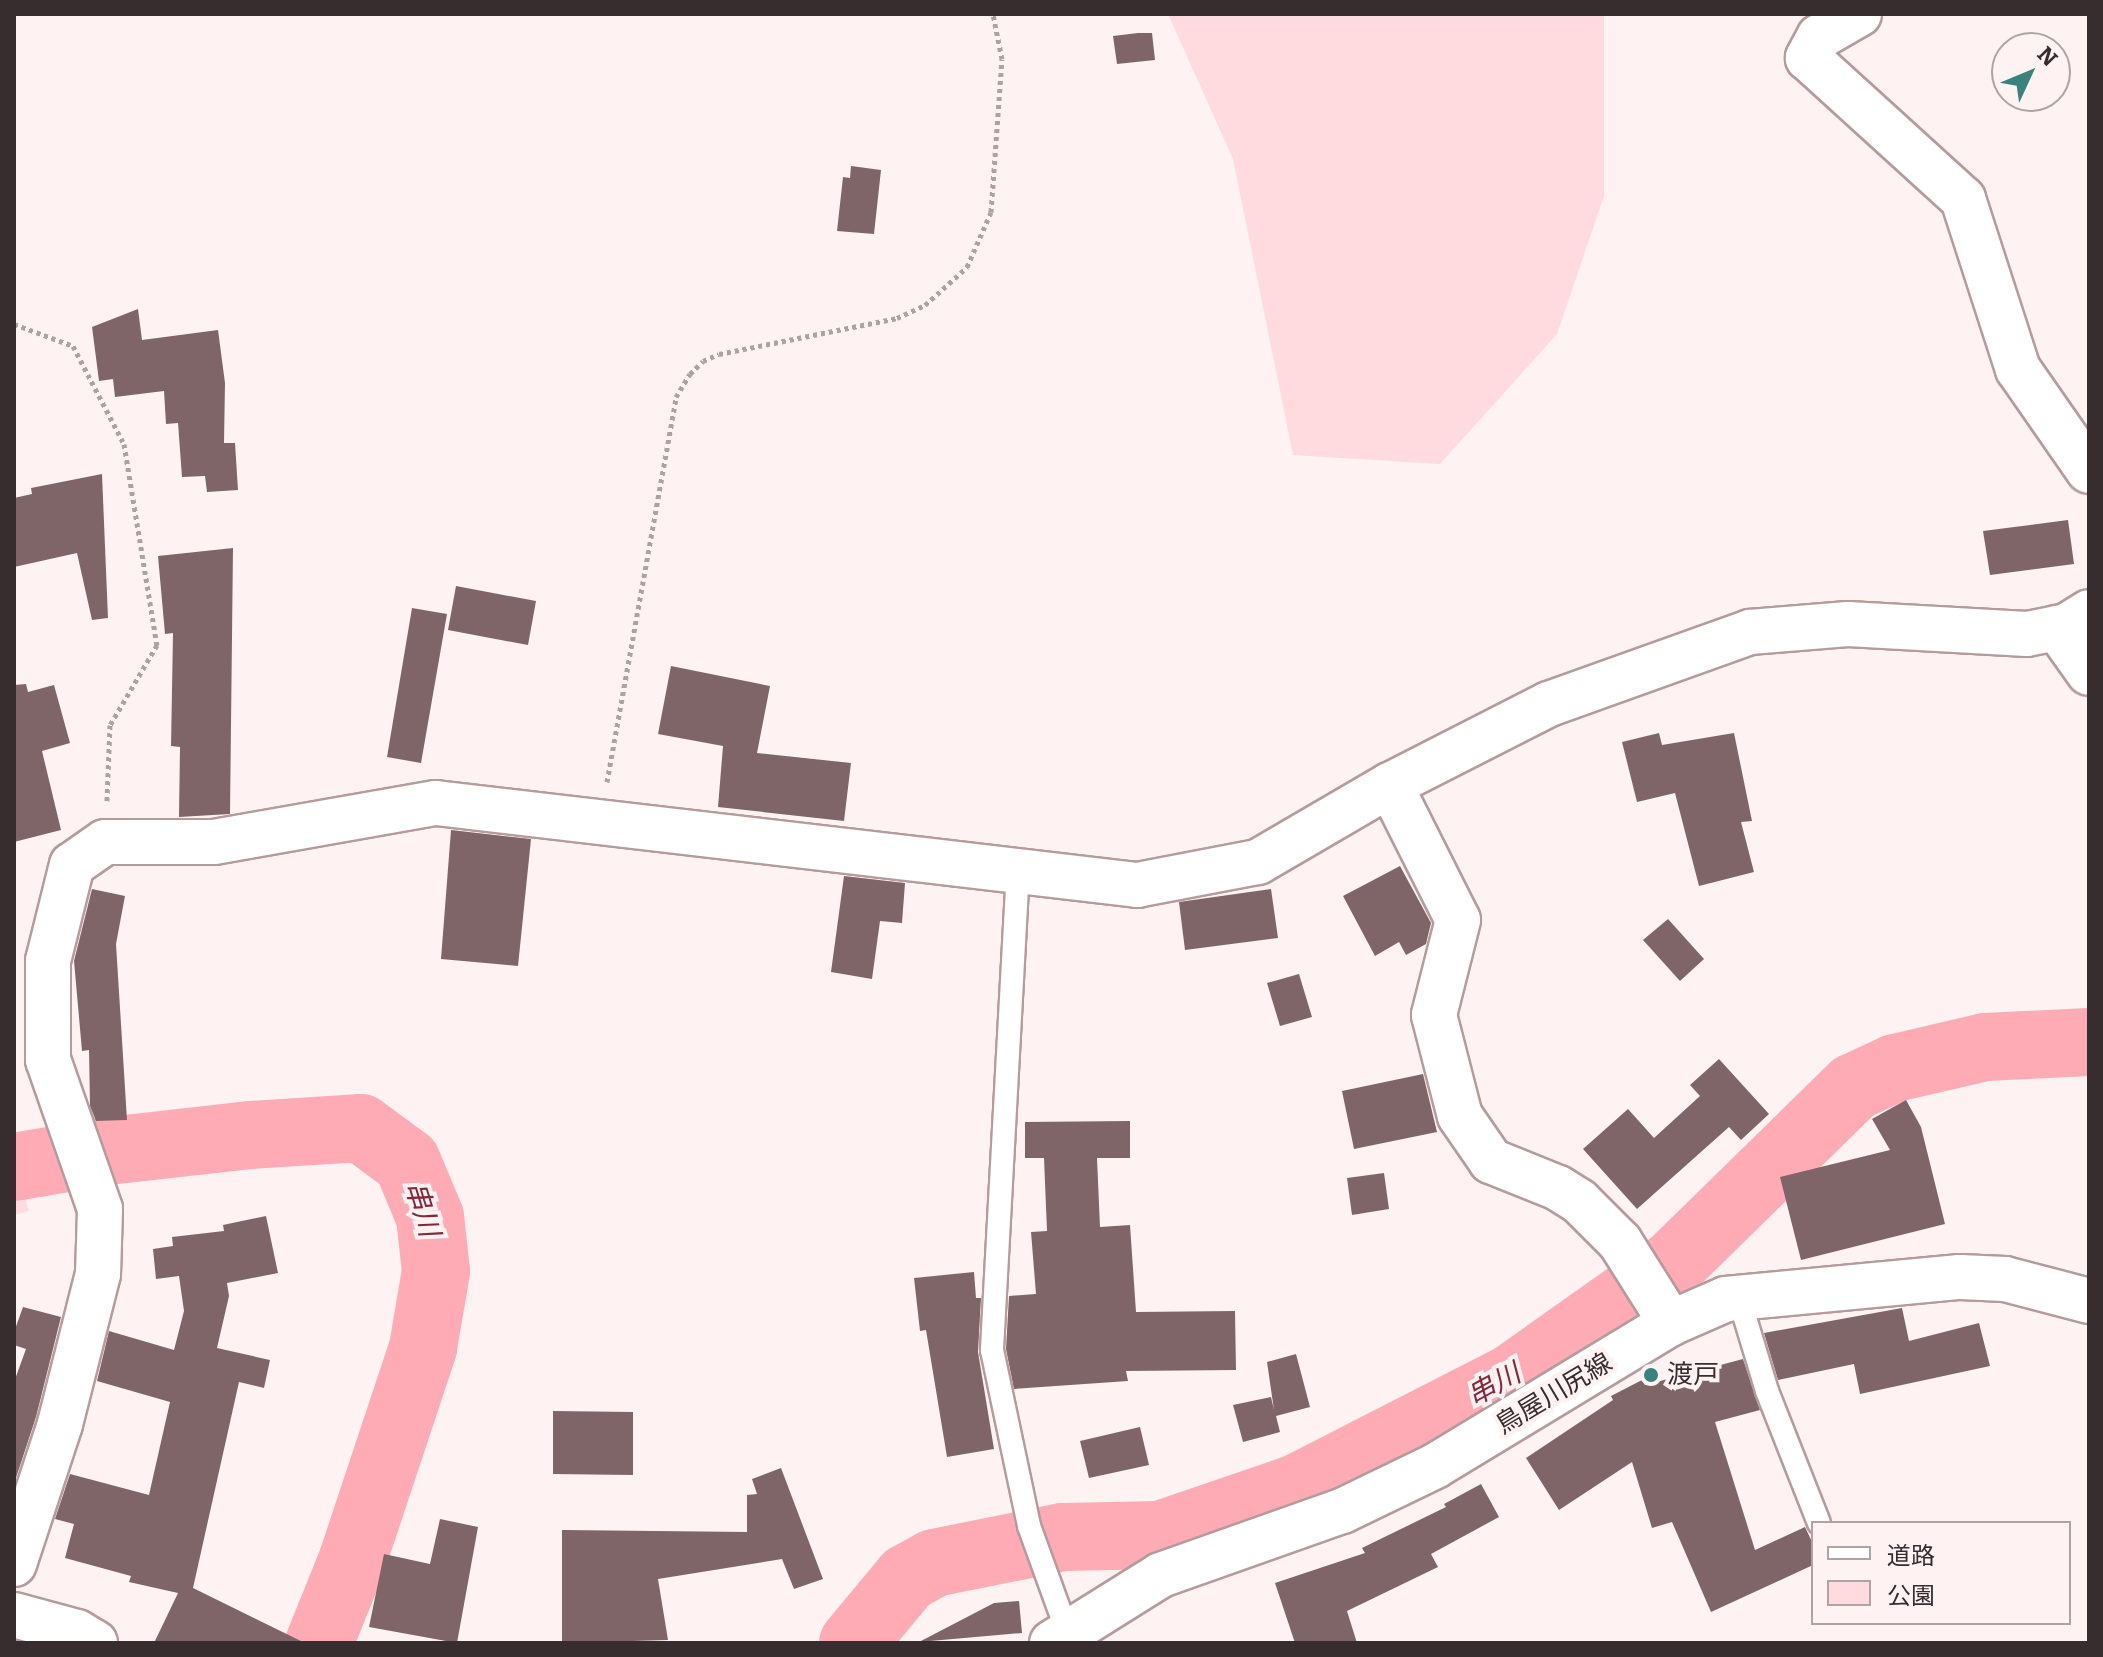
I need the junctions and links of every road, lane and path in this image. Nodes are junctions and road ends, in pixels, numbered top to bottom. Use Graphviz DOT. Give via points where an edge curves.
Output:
graph roads {
  1 [pos="993,14"];
  2 [pos="1859,14"];
  3 [pos="14,324"];
  4 [pos="2089,471"];
  5 [pos="2073,620"];
  6 [pos="2089,673"];
  7 [pos="1390,785"];
  8 [pos="600,822"];
  9 [pos="105,842"];
  10 [pos="1018,869"];
  11 [pos="1739,1298"];
  12 [pos="2089,1301"];
  13 [pos="1666,1313"];
  14 [pos="1818,1521"];
  15 [pos="14,1564"];
  16 [pos="14,1615"];
  17 [pos="1057,1622"];
  18 [pos="95,1643"];
  1 -- 8 [label="path" via="1002,59 991,212 967,267 925,305 897,318 703,361 676,397"];
  2 -- 4 [label="street" via="1819,37 1808,58 1963,199 2018,369"];
  3 -- 9 [label="path" via="73,346 124,444 157,645 110,725"];
  5 -- 6 [label="street"];
  5 -- 7 [label="street" via="2027,634 1848,624 1750,632 1549,704"];
  7 -- 10 [label="street" via="1258,862 1137,885"];
  7 -- 13 [label="street" via="1458,920 1434,1015 1460,1116 1491,1161 1579,1201 1620,1242"];
  8 -- 9 [label="street" via="436,803 214,842"];
  8 -- 10 [label="street"];
  9 -- 15 [label="street" via="72,865 48,961 48,1060 100,1209 98,1274 60,1424"];
  10 -- 17 [label="lane" via="992,1350 1029,1526"];
  11 -- 12 [label="street, 鳥屋川尻線" via="1960,1277 2005,1279"];
  11 -- 13 [label="street, 鳥屋川尻線"];
  11 -- 14 [label="lane" via="1767,1391"];
  13 -- 17 [label="street, 鳥屋川尻線" via="1435,1466 1342,1511 1161,1575"];
  16 -- 18 [label="street" via="77,1632"];
}
